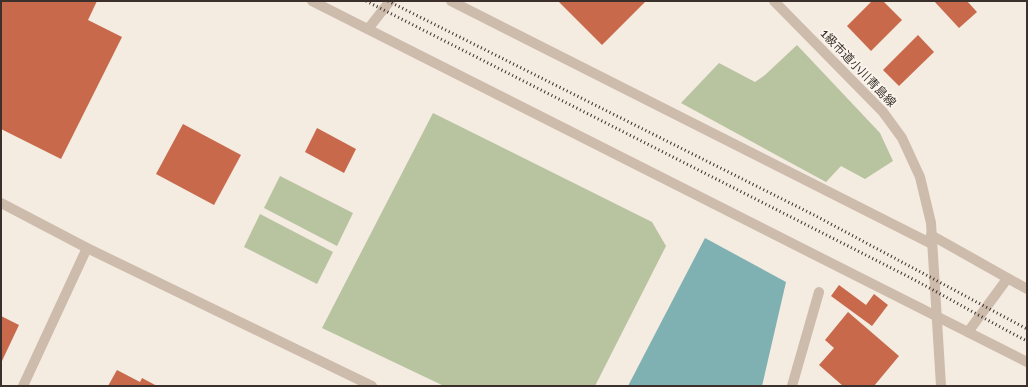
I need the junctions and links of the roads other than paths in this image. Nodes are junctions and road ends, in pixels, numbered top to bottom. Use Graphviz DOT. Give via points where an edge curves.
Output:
graph roads {
  1 [pos="312,1"];
  2 [pos="390,1"];
  3 [pos="451,1"];
  4 [pos="774,1"];
  5 [pos="368,29"];
  6 [pos="1,203"];
  7 [pos="931,240"];
  8 [pos="87,248"];
  9 [pos="1007,279"];
  10 [pos="1027,290"];
  11 [pos="819,292"];
  12 [pos="936,316"];
  13 [pos="968,332"];
  14 [pos="1027,362"];
  15 [pos="23,386"];
  16 [pos="372,386"];
  17 [pos="792,386"];
  18 [pos="941,386"];
  1 -- 5 [label="street"];
  2 -- 5 [label="street"];
  3 -- 7 [label="street"];
  4 -- 7 [label="street, 1級市道小川青島線" via="884,112 902,138 920,177 931,223"];
  5 -- 12 [label="street"];
  6 -- 8 [label="street"];
  7 -- 9 [label="street"];
  7 -- 12 [label="street, 1級市道小川青島線"];
  8 -- 15 [label="street"];
  8 -- 16 [label="street"];
  9 -- 10 [label="street"];
  9 -- 13 [label="street"];
  11 -- 17 [label="street"];
  12 -- 13 [label="street"];
  12 -- 18 [label="street, 1級市道小川青島線"];
  13 -- 14 [label="street"];
}
